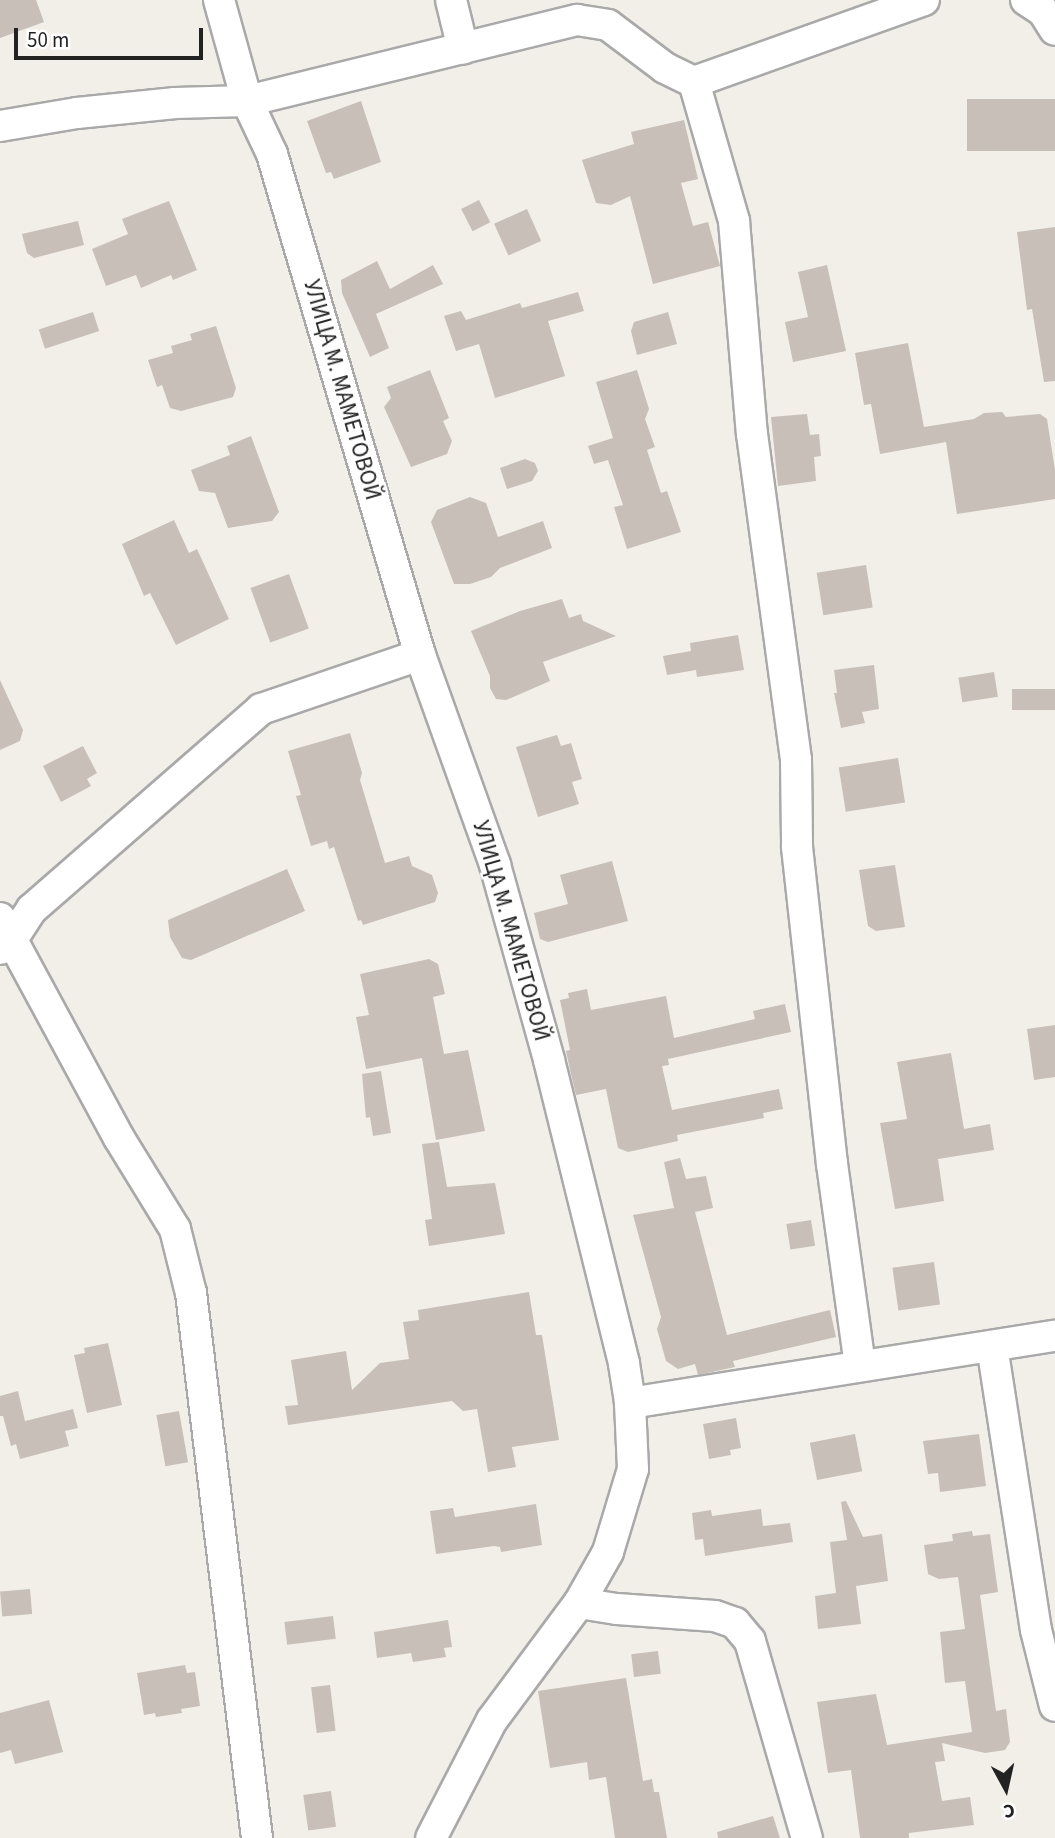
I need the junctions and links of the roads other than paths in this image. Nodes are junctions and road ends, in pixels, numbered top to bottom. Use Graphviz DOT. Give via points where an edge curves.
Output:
graph roads {
  1 [pos="219,0"];
  2 [pos="451,0"];
  3 [pos="924,0"];
  4 [pos="1026,0"];
  5 [pos="540,13"];
  6 [pos="1055,30"];
  7 [pos="463,49"];
  8 [pos="694,82"];
  9 [pos="247,101"];
  10 [pos="0,126"];
  11 [pos="420,655"];
  12 [pos="4,936"];
  13 [pos="1055,1336"];
  14 [pos="992,1346"];
  15 [pos="860,1366"];
  16 [pos="630,1403"];
  17 [pos="579,1603"];
  18 [pos="1055,1706"];
  19 [pos="257,1838"];
  20 [pos="431,1838"];
  21 [pos="807,1838"];
  1 -- 9 [label="street, УЛИЦА М. МАМЕТОВОЙ"];
  2 -- 7 [label="street"];
  3 -- 8 [label="street"];
  4 -- 6 [label="street" via="1043,11"];
  5 -- 7 [label="street"];
  5 -- 8 [label="street" via="608,24 665,68"];
  7 -- 9 [label="street"];
  8 -- 15 [label="street" via="734,220 752,434 796,760 797,847"];
  9 -- 10 [label="street" via="175,103"];
  9 -- 11 [label="street, УЛИЦА М. МАМЕТОВОЙ" via="272,154"];
  11 -- 12 [label="street" via="261,709"];
  11 -- 16 [label="street, УЛИЦА М. МАМЕТОВОЙ" via="502,891 549,1060"];
  12 -- 19 [label="street" via="175,1229 191,1293"];
  13 -- 14 [label="street"];
  14 -- 15 [label="street"];
  14 -- 18 [label="street" via="1036,1630"];
  15 -- 16 [label="street"];
  16 -- 17 [label="street, УЛИЦА М. МАМЕТОВОЙ" via="633,1469 608,1552"];
  17 -- 20 [label="street, УЛИЦА М. МАМЕТОВОЙ" via="492,1720"];
  17 -- 21 [label="street" via="715,1616 735,1623 750,1641"];
}
